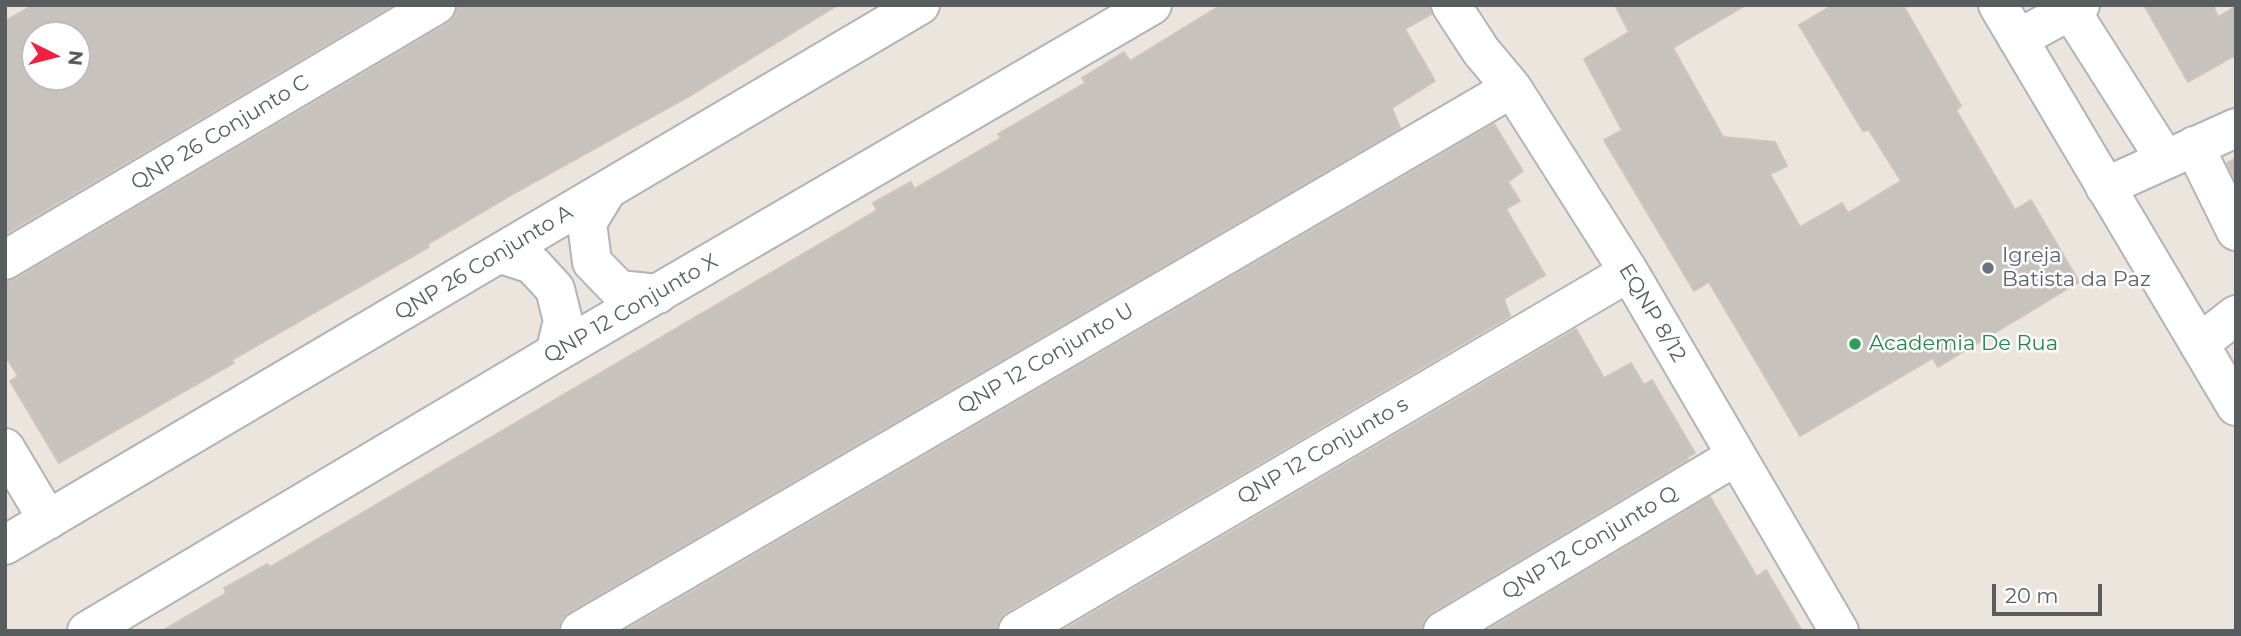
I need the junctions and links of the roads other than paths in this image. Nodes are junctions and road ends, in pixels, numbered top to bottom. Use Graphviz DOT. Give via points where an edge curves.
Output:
graph roads {
  1 [pos="436,5"];
  2 [pos="920,5"];
  3 [pos="1152,5"];
  4 [pos="1451,5"];
  5 [pos="1998,5"];
  6 [pos="2075,8"];
  7 [pos="2018,39"];
  8 [pos="1511,88"];
  9 [pos="2236,128"];
  10 [pos="2179,152"];
  11 [pos="2105,187"];
  12 [pos="607,190"];
  13 [pos="2236,231"];
  14 [pos="501,254"];
  15 [pos="5,260"];
  16 [pos="1629,272"];
  17 [pos="658,294"];
  18 [pos="2236,315"];
  19 [pos="2199,344"];
  20 [pos="555,353"];
  21 [pos="2236,406"];
  22 [pos="5,448"];
  23 [pos="1736,456"];
  24 [pos="48,520"];
  25 [pos="5,545"];
  26 [pos="106,626"];
  27 [pos="580,631"];
  28 [pos="1018,631"];
  29 [pos="1443,631"];
  30 [pos="1839,631"];
  1 -- 15 [label="street, QNP 26 Conjunto C"];
  2 -- 12 [label="street, QNP 26 Conjunto A"];
  3 -- 17 [label="street, QNP 12 Conjunto X"];
  4 -- 8 [label="street, EQNP 8/12"];
  5 -- 7 [label="street"];
  6 -- 7 [label="street"];
  6 -- 10 [label="street"];
  7 -- 11 [label="street"];
  8 -- 16 [label="street, EQNP 8/12"];
  8 -- 27 [label="street, QNP 12 Conjunto U"];
  9 -- 10 [label="street"];
  10 -- 11 [label="street"];
  10 -- 13 [label="street"];
  11 -- 19 [label="street"];
  12 -- 14 [label="street, QNP 26 Conjunto A"];
  12 -- 17 [label="street" via="587,223 592,262 619,289"];
  14 -- 20 [label="street" via="532,264 555,289 563,321"];
  14 -- 24 [label="street, QNP 26 Conjunto A"];
  16 -- 23 [label="street, EQNP 8/12"];
  16 -- 28 [label="street, QNP 12 Conjunto s"];
  17 -- 20 [label="street, QNP 12 Conjunto X"];
  18 -- 19 [label="street"];
  19 -- 21 [label="street"];
  20 -- 26 [label="street, QNP 12 Conjunto X"];
  22 -- 24 [label="street"];
  23 -- 29 [label="street, QNP 12 Conjunto Q"];
  23 -- 30 [label="street, EQNP 8/12"];
  24 -- 25 [label="street, QNP 26 Conjunto A"];
}
